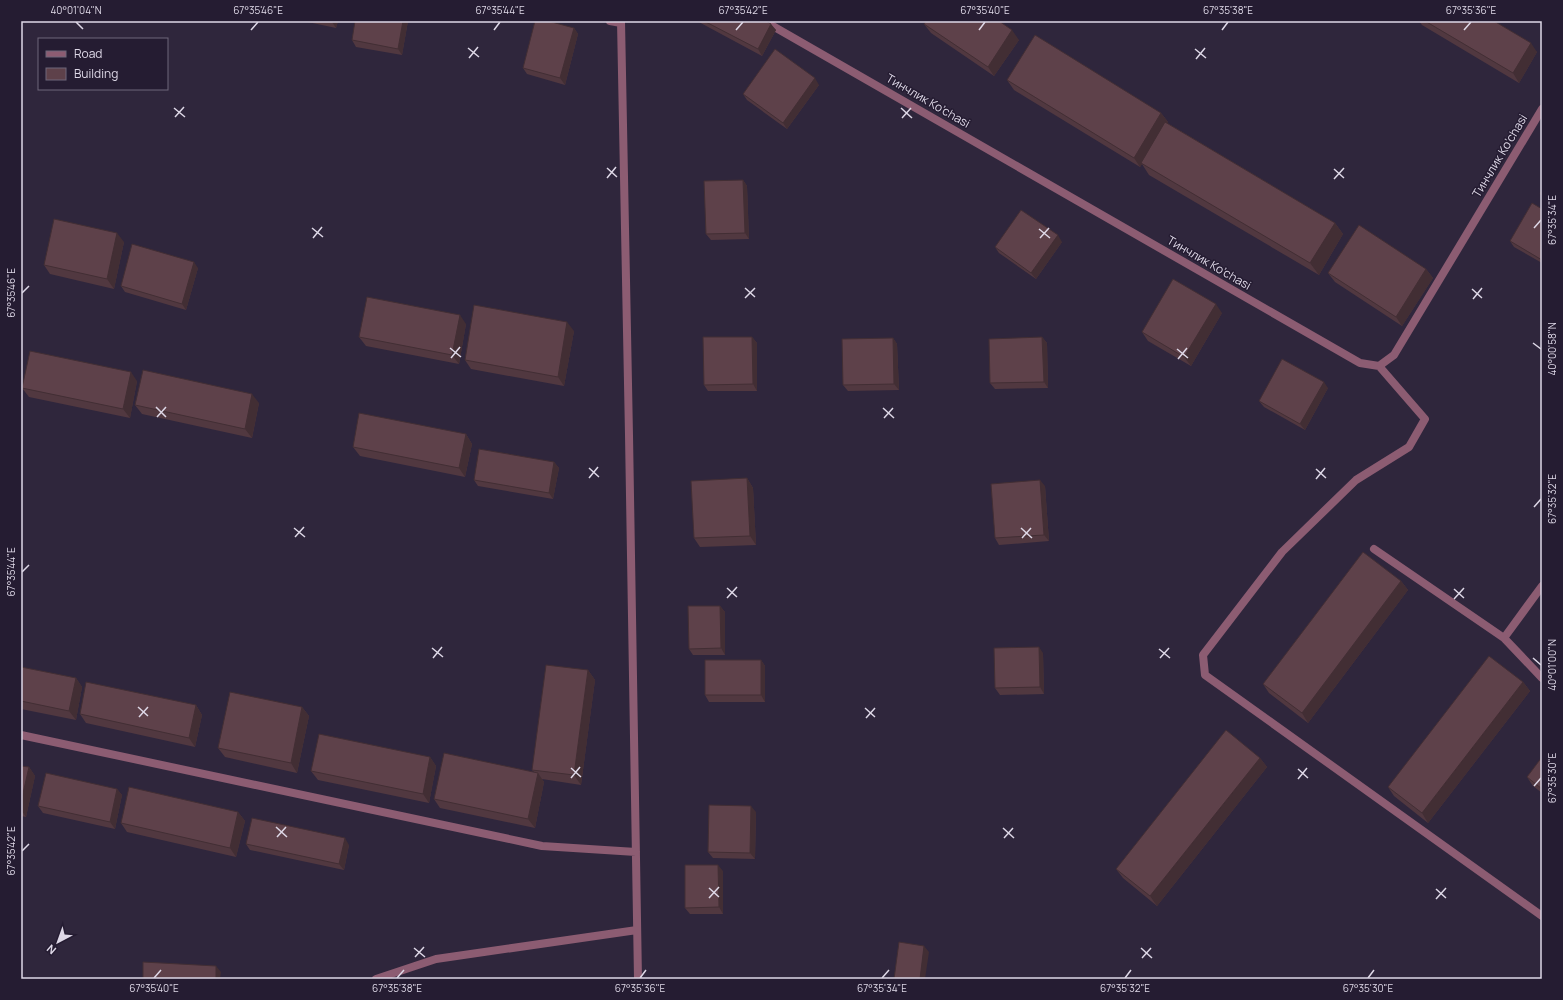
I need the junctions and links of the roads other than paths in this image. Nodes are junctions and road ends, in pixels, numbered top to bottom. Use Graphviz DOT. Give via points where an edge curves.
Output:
graph roads {
  1 [pos="610,21"];
  2 [pos="764,21"];
  3 [pos="621,22"];
  4 [pos="1542,109"];
  5 [pos="1379,366"];
  6 [pos="1374,549"];
  7 [pos="1542,586"];
  8 [pos="1504,638"];
  9 [pos="1542,678"];
  10 [pos="21,735"];
  11 [pos="636,852"];
  12 [pos="1542,916"];
  13 [pos="637,930"];
  14 [pos="376,979"];
  15 [pos="638,979"];
  1 -- 3 [label="street"];
  2 -- 5 [label="street, Тинчлик Ko’chasi" via="1360,363"];
  3 -- 11 [label="street"];
  4 -- 5 [label="street, Тинчлик Ko’chasi" via="1394,355"];
  5 -- 12 [label="street" via="1425,419 1409,447 1356,480 1282,552 1203,656 1205,676"];
  6 -- 8 [label="street"];
  7 -- 8 [label="street"];
  8 -- 9 [label="street"];
  10 -- 11 [label="street" via="542,846"];
  11 -- 13 [label="street"];
  13 -- 14 [label="street" via="436,959"];
  13 -- 15 [label="street"];
}
